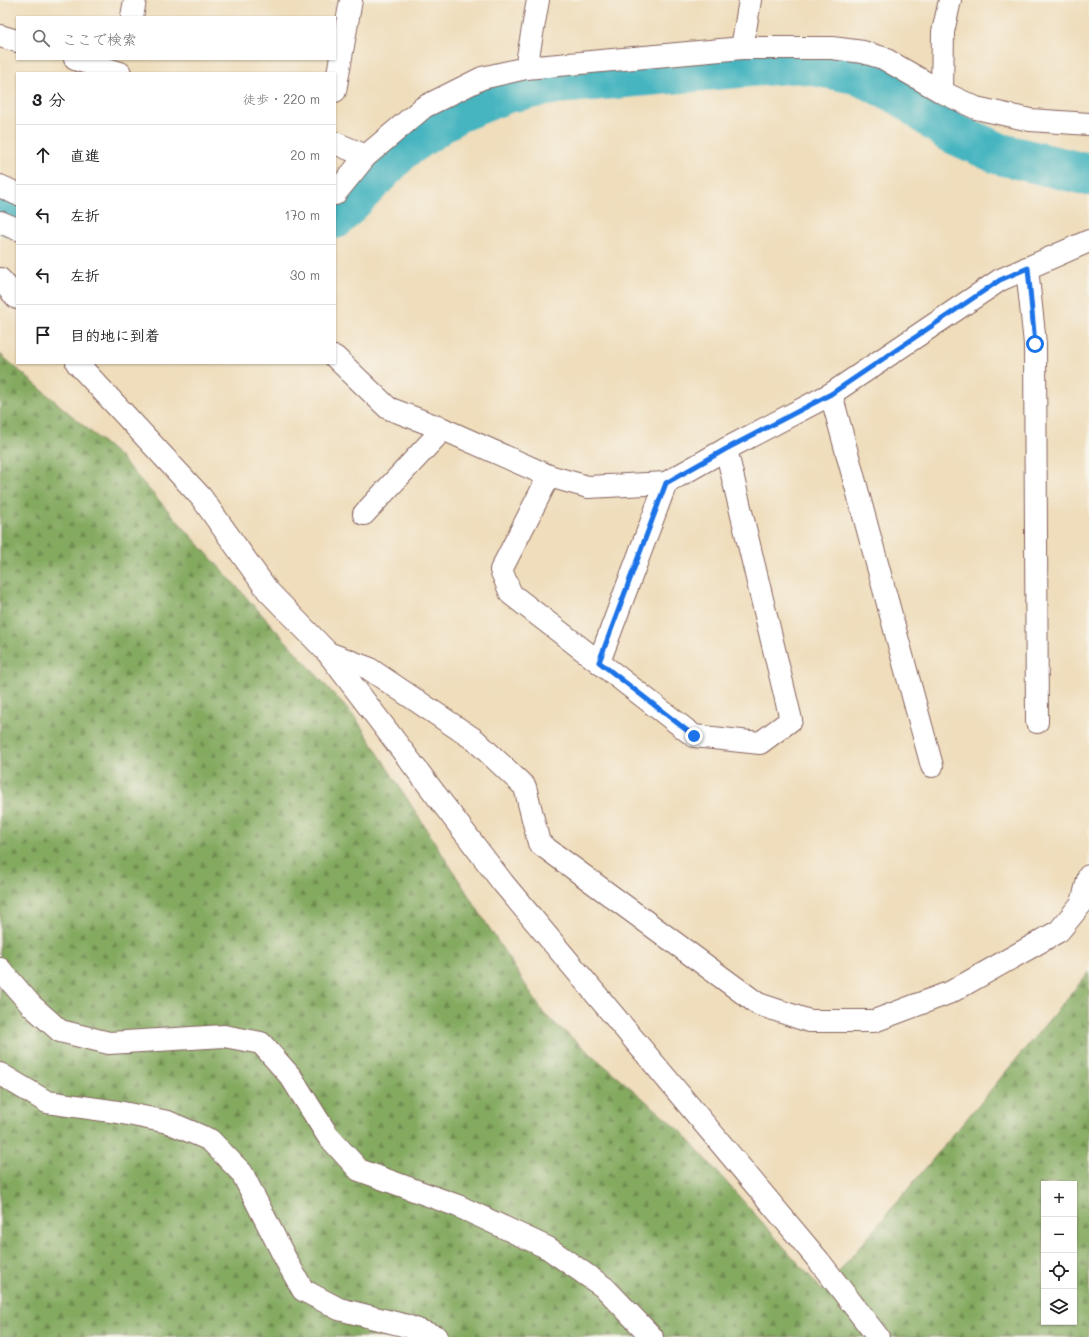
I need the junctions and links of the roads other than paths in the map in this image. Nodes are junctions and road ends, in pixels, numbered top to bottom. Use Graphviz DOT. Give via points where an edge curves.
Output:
graph roads {
  1 [pos="136,0"];
  2 [pos="351,0"];
  3 [pos="538,0"];
  4 [pos="750,0"];
  5 [pos="950,0"];
  6 [pos="132,16"];
  7 [pos="0,36"];
  8 [pos="16,41"];
  9 [pos="742,48"];
  10 [pos="78,60"];
  11 [pos="122,60"];
  12 [pos="526,68"];
  13 [pos="116,72"];
  14 [pos="119,72"];
  15 [pos="336,85"];
  16 [pos="942,92"];
  17 [pos="1089,124"];
  18 [pos="336,144"];
  19 [pos="366,156"];
  20 [pos="0,186"];
  21 [pos="336,193"];
  22 [pos="16,194"];
  23 [pos="0,222"];
  24 [pos="16,230"];
  25 [pos="1089,241"];
  26 [pos="1028,268"];
  27 [pos="0,279"];
  28 [pos="16,297"];
  29 [pos="336,358"];
  30 [pos="78,364"];
  31 [pos="831,394"];
  32 [pos="443,429"];
  33 [pos="726,449"];
  34 [pos="549,476"];
  35 [pos="666,483"];
  36 [pos="364,514"];
  37 [pos="328,653"];
  38 [pos="599,662"];
  39 [pos="1038,722"];
  40 [pos="932,766"];
  41 [pos="1089,876"];
  42 [pos="0,969"];
  43 [pos="0,1074"];
  44 [pos="437,1337"];
  45 [pos="652,1337"];
  46 [pos="878,1337"];
  1 -- 6 [label="street"];
  2 -- 15 [label="street"];
  3 -- 12 [label="street"];
  4 -- 9 [label="street"];
  5 -- 16 [label="street" via="943,32"];
  7 -- 8 [label="street"];
  9 -- 12 [label="street"];
  9 -- 16 [label="street" via="832,48 863,52 882,58"];
  10 -- 13 [label="street"];
  11 -- 14 [label="street"];
  12 -- 19 [label="street" via="482,78 424,107"];
  16 -- 17 [label="street" via="976,108 1030,120"];
  18 -- 19 [label="street"];
  19 -- 21 [label="street"];
  20 -- 22 [label="street"];
  23 -- 24 [label="street"];
  25 -- 26 [label="street"];
  26 -- 31 [label="street" via="1000,280"];
  26 -- 39 [label="street" via="1035,344"];
  27 -- 28 [label="street"];
  29 -- 32 [label="street" via="388,408"];
  30 -- 37 [label="street" via="201,497 268,591"];
  31 -- 33 [label="street"];
  31 -- 40 [label="street"];
  32 -- 34 [label="street"];
  32 -- 36 [label="street"];
  33 -- 35 [label="street"];
  33 -- 38 [label="street" via="791,720 760,743 694,736"];
  34 -- 35 [label="street" via="588,487"];
  34 -- 38 [label="street" via="500,570 511,594"];
  35 -- 38 [label="street"];
  37 -- 41 [label="street" via="368,668 474,740 525,787 539,843 758,1004 809,1021 874,1021 951,992 1060,931 1082,903"];
  37 -- 46 [label="street" via="503,883 819,1261"];
  42 -- 45 [label="street" via="31,1005 60,1031 109,1043 224,1036 261,1044 291,1077 328,1136 360,1170 458,1206 548,1248 605,1288"];
  43 -- 44 [label="street" via="47,1102 168,1122 210,1140 242,1173 303,1290 339,1309 406,1326"];
}
